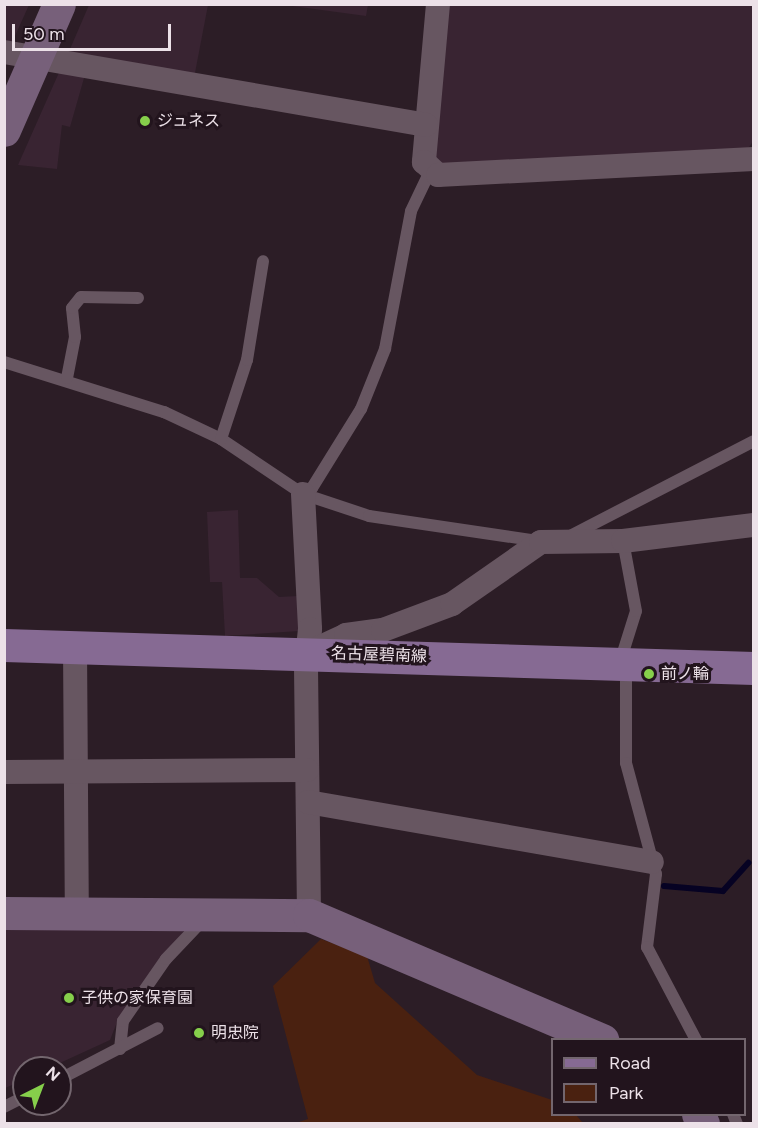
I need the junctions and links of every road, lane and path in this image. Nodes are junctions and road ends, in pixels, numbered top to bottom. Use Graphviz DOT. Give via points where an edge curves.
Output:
graph roads {
  1 [pos="59,4"];
  2 [pos="438,4"];
  3 [pos="4,52"];
  4 [pos="36,55"];
  5 [pos="426,125"];
  6 [pos="4,130"];
  7 [pos="753,159"];
  8 [pos="431,169"];
  9 [pos="263,261"];
  10 [pos="138,298"];
  11 [pos="4,362"];
  12 [pos="67,378"];
  13 [pos="221,439"];
  14 [pos="753,441"];
  15 [pos="303,494"];
  16 [pos="753,525"];
  17 [pos="623,540"];
  18 [pos="552,541"];
  19 [pos="4,645"];
  20 [pos="75,647"];
  21 [pos="309,652"];
  22 [pos="623,664"];
  23 [pos="753,668"];
  24 [pos="307,770"];
  25 [pos="75,771"];
  26 [pos="4,772"];
  27 [pos="308,802"];
  28 [pos="652,862"];
  29 [pos="4,913"];
  30 [pos="77,913"];
  31 [pos="209,914"];
  32 [pos="309,915"];
  33 [pos="158,1028"];
  34 [pos="597,1038"];
  35 [pos="695,1038"];
  36 [pos="120,1049"];
  37 [pos="72,1073"];
  1 -- 4 [label="street"];
  2 -- 5 [label="street"];
  3 -- 4 [label="street"];
  4 -- 5 [label="street"];
  4 -- 6 [label="street"];
  5 -- 8 [label="street" via="424,162"];
  7 -- 8 [label="street" via="438,175"];
  8 -- 15 [label="lane" via="411,211 385,349 361,409 312,488"];
  9 -- 13 [label="lane" via="247,360"];
  10 -- 12 [label="lane" via="81,297 72,308 75,337"];
  11 -- 12 [label="lane"];
  12 -- 13 [label="lane"];
  13 -- 15 [label="lane"];
  14 -- 18 [label="lane"];
  15 -- 18 [label="lane" via="395,522"];
  15 -- 21 [label="street"];
  16 -- 17 [label="street"];
  17 -- 18 [label="street"];
  17 -- 22 [label="lane" via="636,611"];
  18 -- 21 [label="street" via="452,604 383,630 346,635"];
  19 -- 20 [label="main road, 名古屋碧南線"];
  20 -- 21 [label="main road, 名古屋碧南線"];
  20 -- 25 [label="street"];
  21 -- 22 [label="main road, 名古屋碧南線"];
  21 -- 24 [label="street"];
  22 -- 23 [label="main road, 名古屋碧南線"];
  22 -- 28 [label="lane" via="626,763"];
  24 -- 25 [label="street"];
  24 -- 27 [label="street"];
  25 -- 26 [label="street"];
  25 -- 30 [label="street"];
  27 -- 28 [label="street"];
  27 -- 32 [label="street"];
  28 -- 35 [label="lane" via="656,889 650,960"];
  29 -- 30 [label="street"];
  30 -- 31 [label="street"];
  31 -- 32 [label="street"];
  31 -- 36 [label="lane" via="166,959 123,1021"];
  32 -- 34 [label="street"];
  33 -- 36 [label="lane"];
  36 -- 37 [label="lane"];
}
